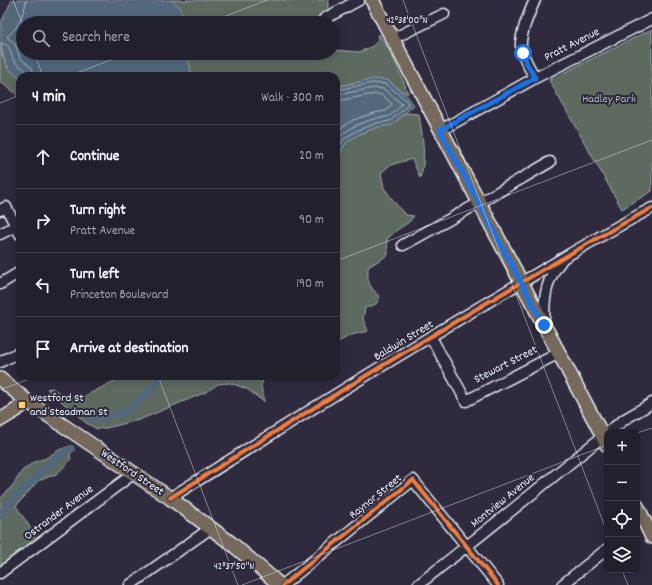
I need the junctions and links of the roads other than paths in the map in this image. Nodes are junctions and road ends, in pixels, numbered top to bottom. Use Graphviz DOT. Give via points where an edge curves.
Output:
graph roads {
  1 [pos="359,0"];
  2 [pos="372,0"];
  3 [pos="535,0"];
  4 [pos="444,14"];
  5 [pos="330,16"];
  6 [pos="652,19"];
  7 [pos="392,39"];
  8 [pos="535,78"];
  9 [pos="440,130"];
  10 [pos="550,162"];
  11 [pos="480,203"];
  12 [pos="652,208"];
  13 [pos="0,210"];
  14 [pos="16,226"];
  15 [pos="16,230"];
  16 [pos="0,234"];
  17 [pos="403,245"];
  18 [pos="563,259"];
  19 [pos="16,274"];
  20 [pos="522,283"];
  21 [pos="0,284"];
  22 [pos="544,325"];
  23 [pos="431,337"];
  24 [pos="559,353"];
  25 [pos="16,354"];
  26 [pos="0,362"];
  27 [pos="0,379"];
  28 [pos="27,401"];
  29 [pos="652,403"];
  30 [pos="0,420"];
  31 [pos="614,429"];
  32 [pos="604,432"];
  33 [pos="604,438"];
  34 [pos="133,474"];
  35 [pos="170,498"];
  36 [pos="640,522"];
  37 [pos="211,528"];
  38 [pos="652,537"];
  39 [pos="466,546"];
  40 [pos="604,551"];
  41 [pos="0,573"];
  42 [pos="130,585"];
  43 [pos="282,585"];
  44 [pos="418,585"];
  45 [pos="498,585"];
  46 [pos="562,585"];
  1 -- 5 [label="street"];
  2 -- 7 [label="main road"];
  3 -- 8 [label="street" via="526,21 521,45"];
  4 -- 7 [label="street"];
  6 -- 8 [label="street, Pratt Avenue"];
  7 -- 9 [label="main road"];
  8 -- 9 [label="street, Pratt Avenue"];
  9 -- 11 [label="main road"];
  10 -- 11 [label="street"];
  11 -- 17 [label="street"];
  11 -- 20 [label="main road"];
  12 -- 18 [label="street, Baldwin Street"];
  13 -- 14 [label="street" via="6,207"];
  15 -- 16 [label="street"];
  18 -- 20 [label="street, Baldwin Street"];
  18 -- 22 [label="street, Baldwin Street" via="547,288"];
  19 -- 21 [label="street"];
  20 -- 22 [label="main road"];
  20 -- 23 [label="street, Baldwin Street"];
  22 -- 24 [label="main road"];
  23 -- 24 [label="street, Stewart Street" via="466,401"];
  23 -- 35 [label="street, Baldwin Street"];
  24 -- 32 [label="main road"];
  25 -- 26 [label="street"];
  27 -- 28 [label="main road, Westford Street"];
  28 -- 30 [label="main road"];
  28 -- 34 [label="main road, Westford Street"];
  29 -- 31 [label="street, Montview Avenue"];
  33 -- 39 [label="street, Montview Avenue"];
  34 -- 35 [label="main road, Westford Street"];
  34 -- 41 [label="street, Ostrander Avenue"];
  35 -- 37 [label="main road, Westford Street"];
  36 -- 38 [label="main road"];
  37 -- 42 [label="street"];
  37 -- 43 [label="main road, Westford Street"];
  39 -- 43 [label="street, Raynor Street" via="413,480"];
  39 -- 44 [label="street, Montview Avenue"];
  39 -- 45 [label="street, Raynor Street"];
  40 -- 46 [label="street"];
}
